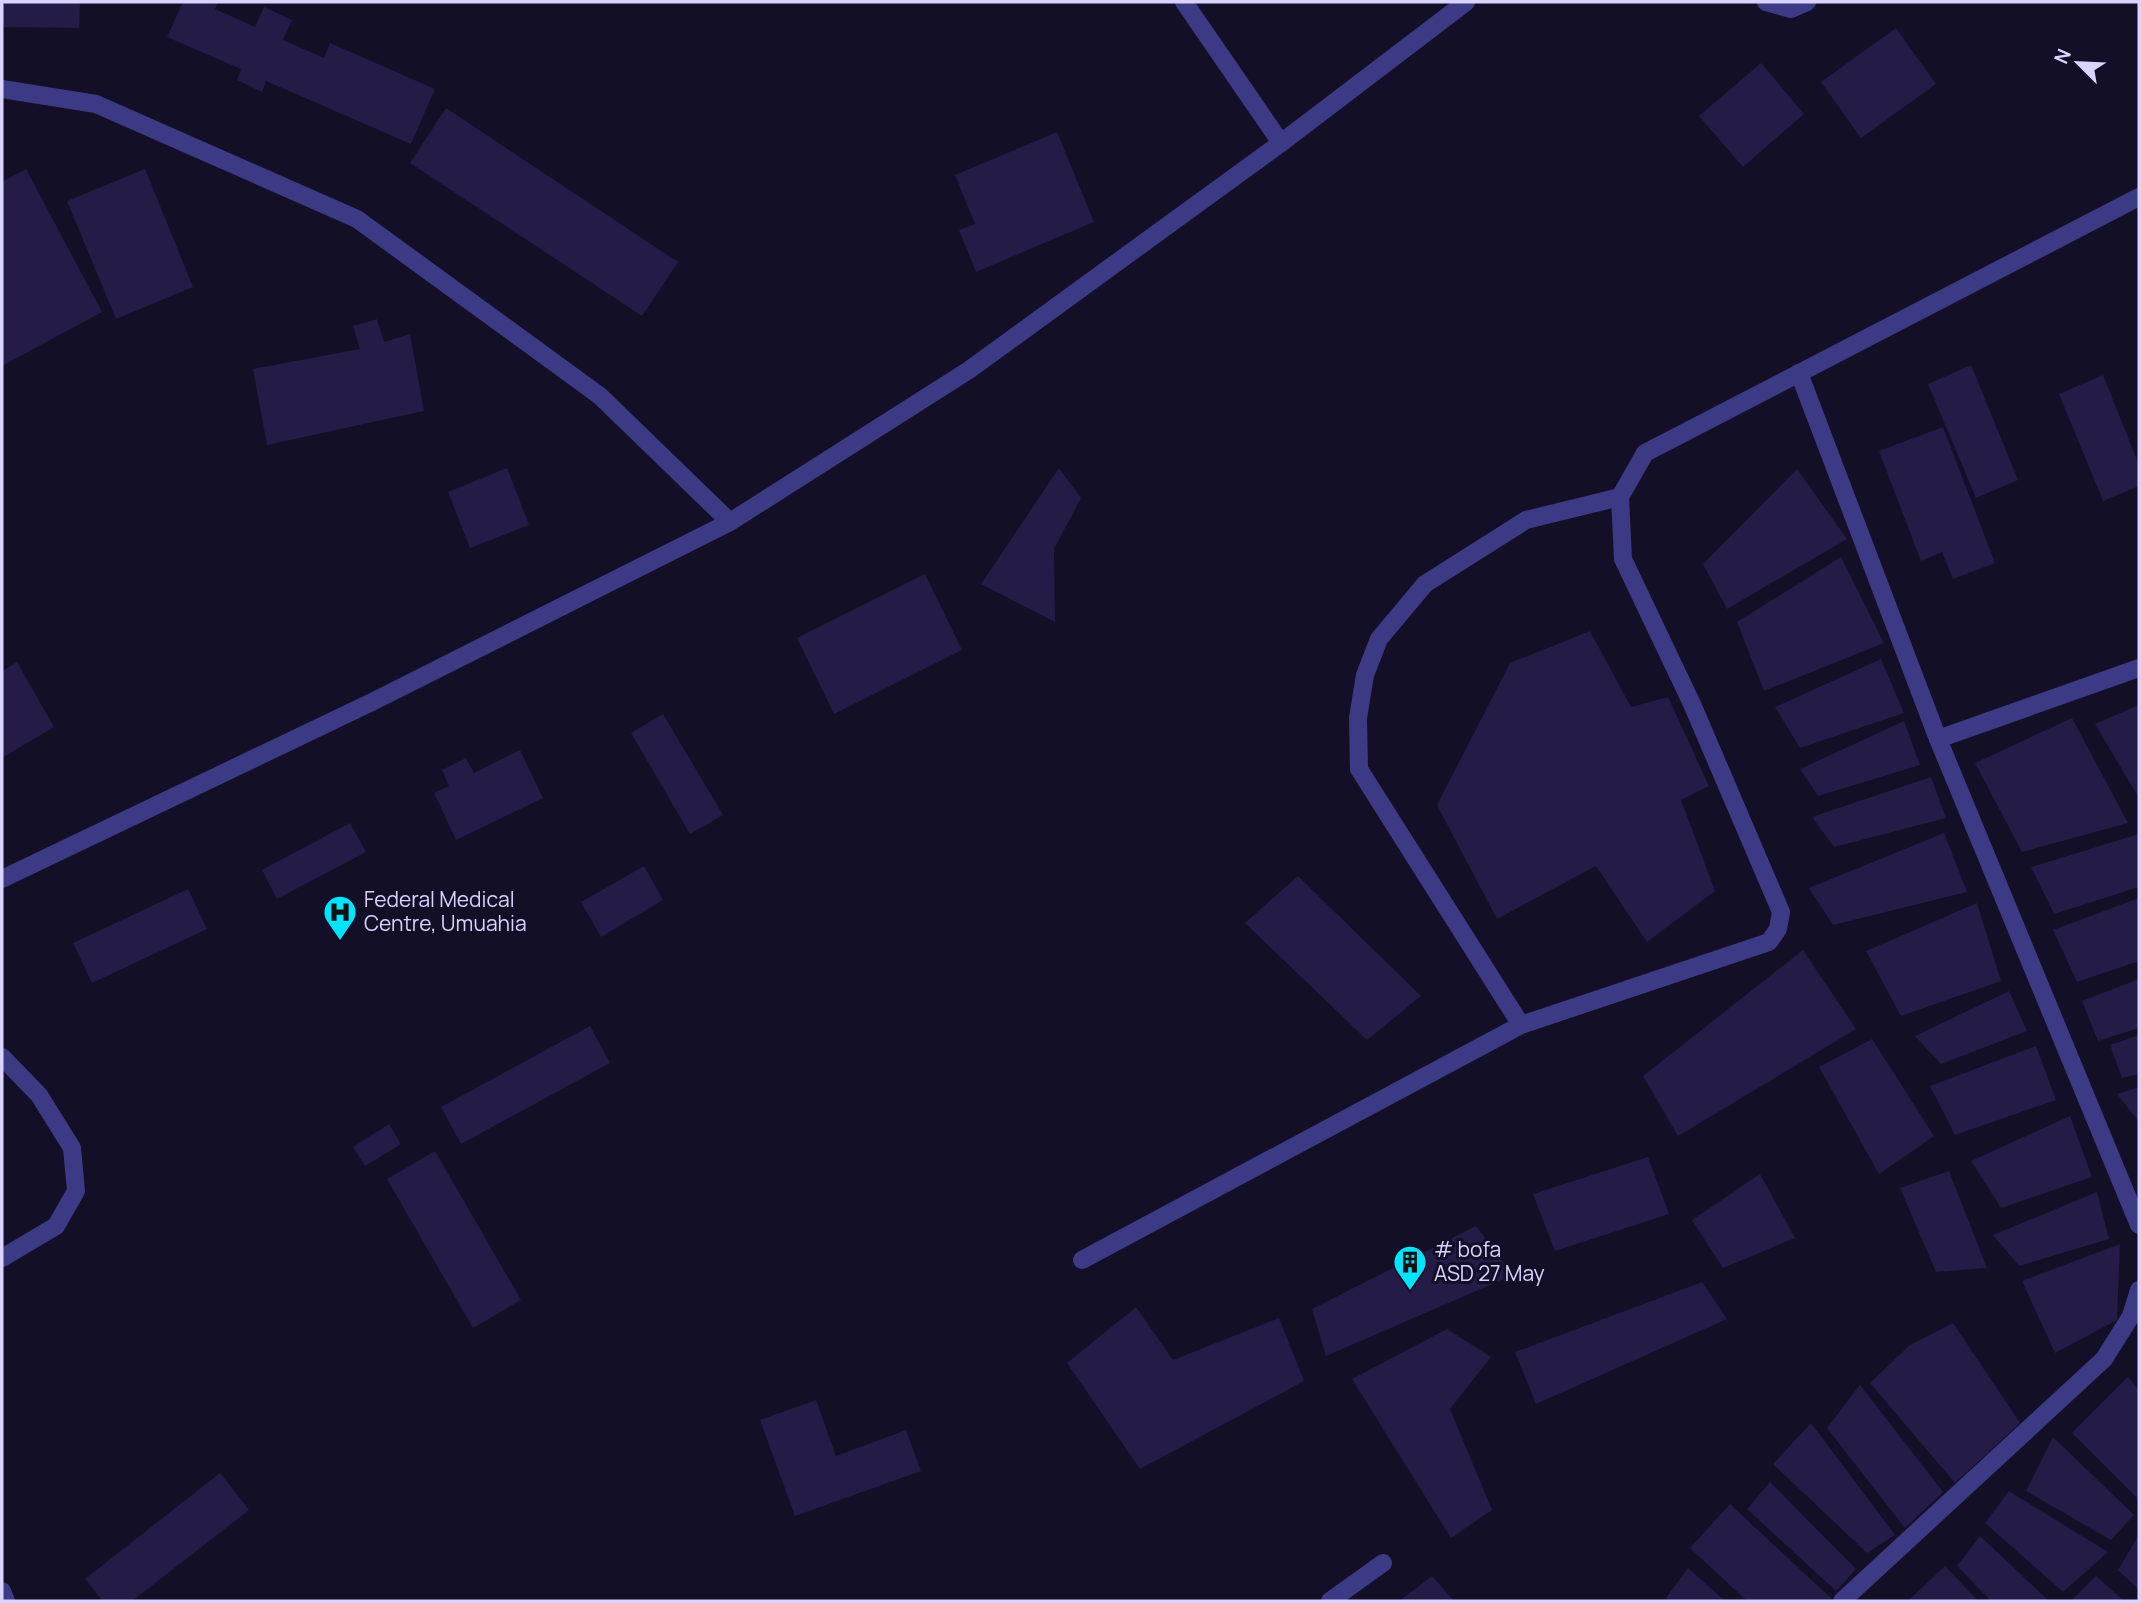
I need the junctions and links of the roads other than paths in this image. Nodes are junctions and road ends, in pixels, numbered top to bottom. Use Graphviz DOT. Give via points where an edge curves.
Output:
graph roads {
  1 [pos="1184,2"];
  2 [pos="1466,2"];
  3 [pos="1766,2"];
  4 [pos="1807,2"];
  5 [pos="2,89"];
  6 [pos="1282,143"];
  7 [pos="2139,197"];
  8 [pos="1799,373"];
  9 [pos="1620,497"];
  10 [pos="730,522"];
  11 [pos="2139,668"];
  12 [pos="1938,739"];
  13 [pos="2,879"];
  14 [pos="1521,1025"];
  15 [pos="2,1058"];
  16 [pos="2139,1225"];
  17 [pos="2,1258"];
  18 [pos="1082,1260"];
  19 [pos="2139,1290"];
  20 [pos="1383,1563"];
  21 [pos="2,1591"];
  22 [pos="6,1601"];
  23 [pos="1330,1601"];
  24 [pos="1842,1601"];
  1 -- 6 [label="street"];
  2 -- 6 [label="street"];
  3 -- 4 [label="street" via="1791,9"];
  5 -- 10 [label="street" via="96,104 358,219 600,396"];
  6 -- 10 [label="street" via="969,370"];
  7 -- 8 [label="street"];
  8 -- 9 [label="street" via="1645,453"];
  8 -- 12 [label="street"];
  9 -- 14 [label="street" via="1526,520 1425,584 1379,639 1365,675 1358,718 1359,769"];
  9 -- 14 [label="street" via="1623,559 1692,704 1781,912 1778,929 1769,942"];
  10 -- 13 [label="street" via="372,702"];
  11 -- 12 [label="street"];
  12 -- 16 [label="street"];
  14 -- 18 [label="street"];
  15 -- 17 [label="street" via="39,1095 72,1148 76,1191 56,1226"];
  19 -- 24 [label="street" via="2132,1316 2104,1359"];
  20 -- 23 [label="street"];
  21 -- 22 [label="street"];
}
